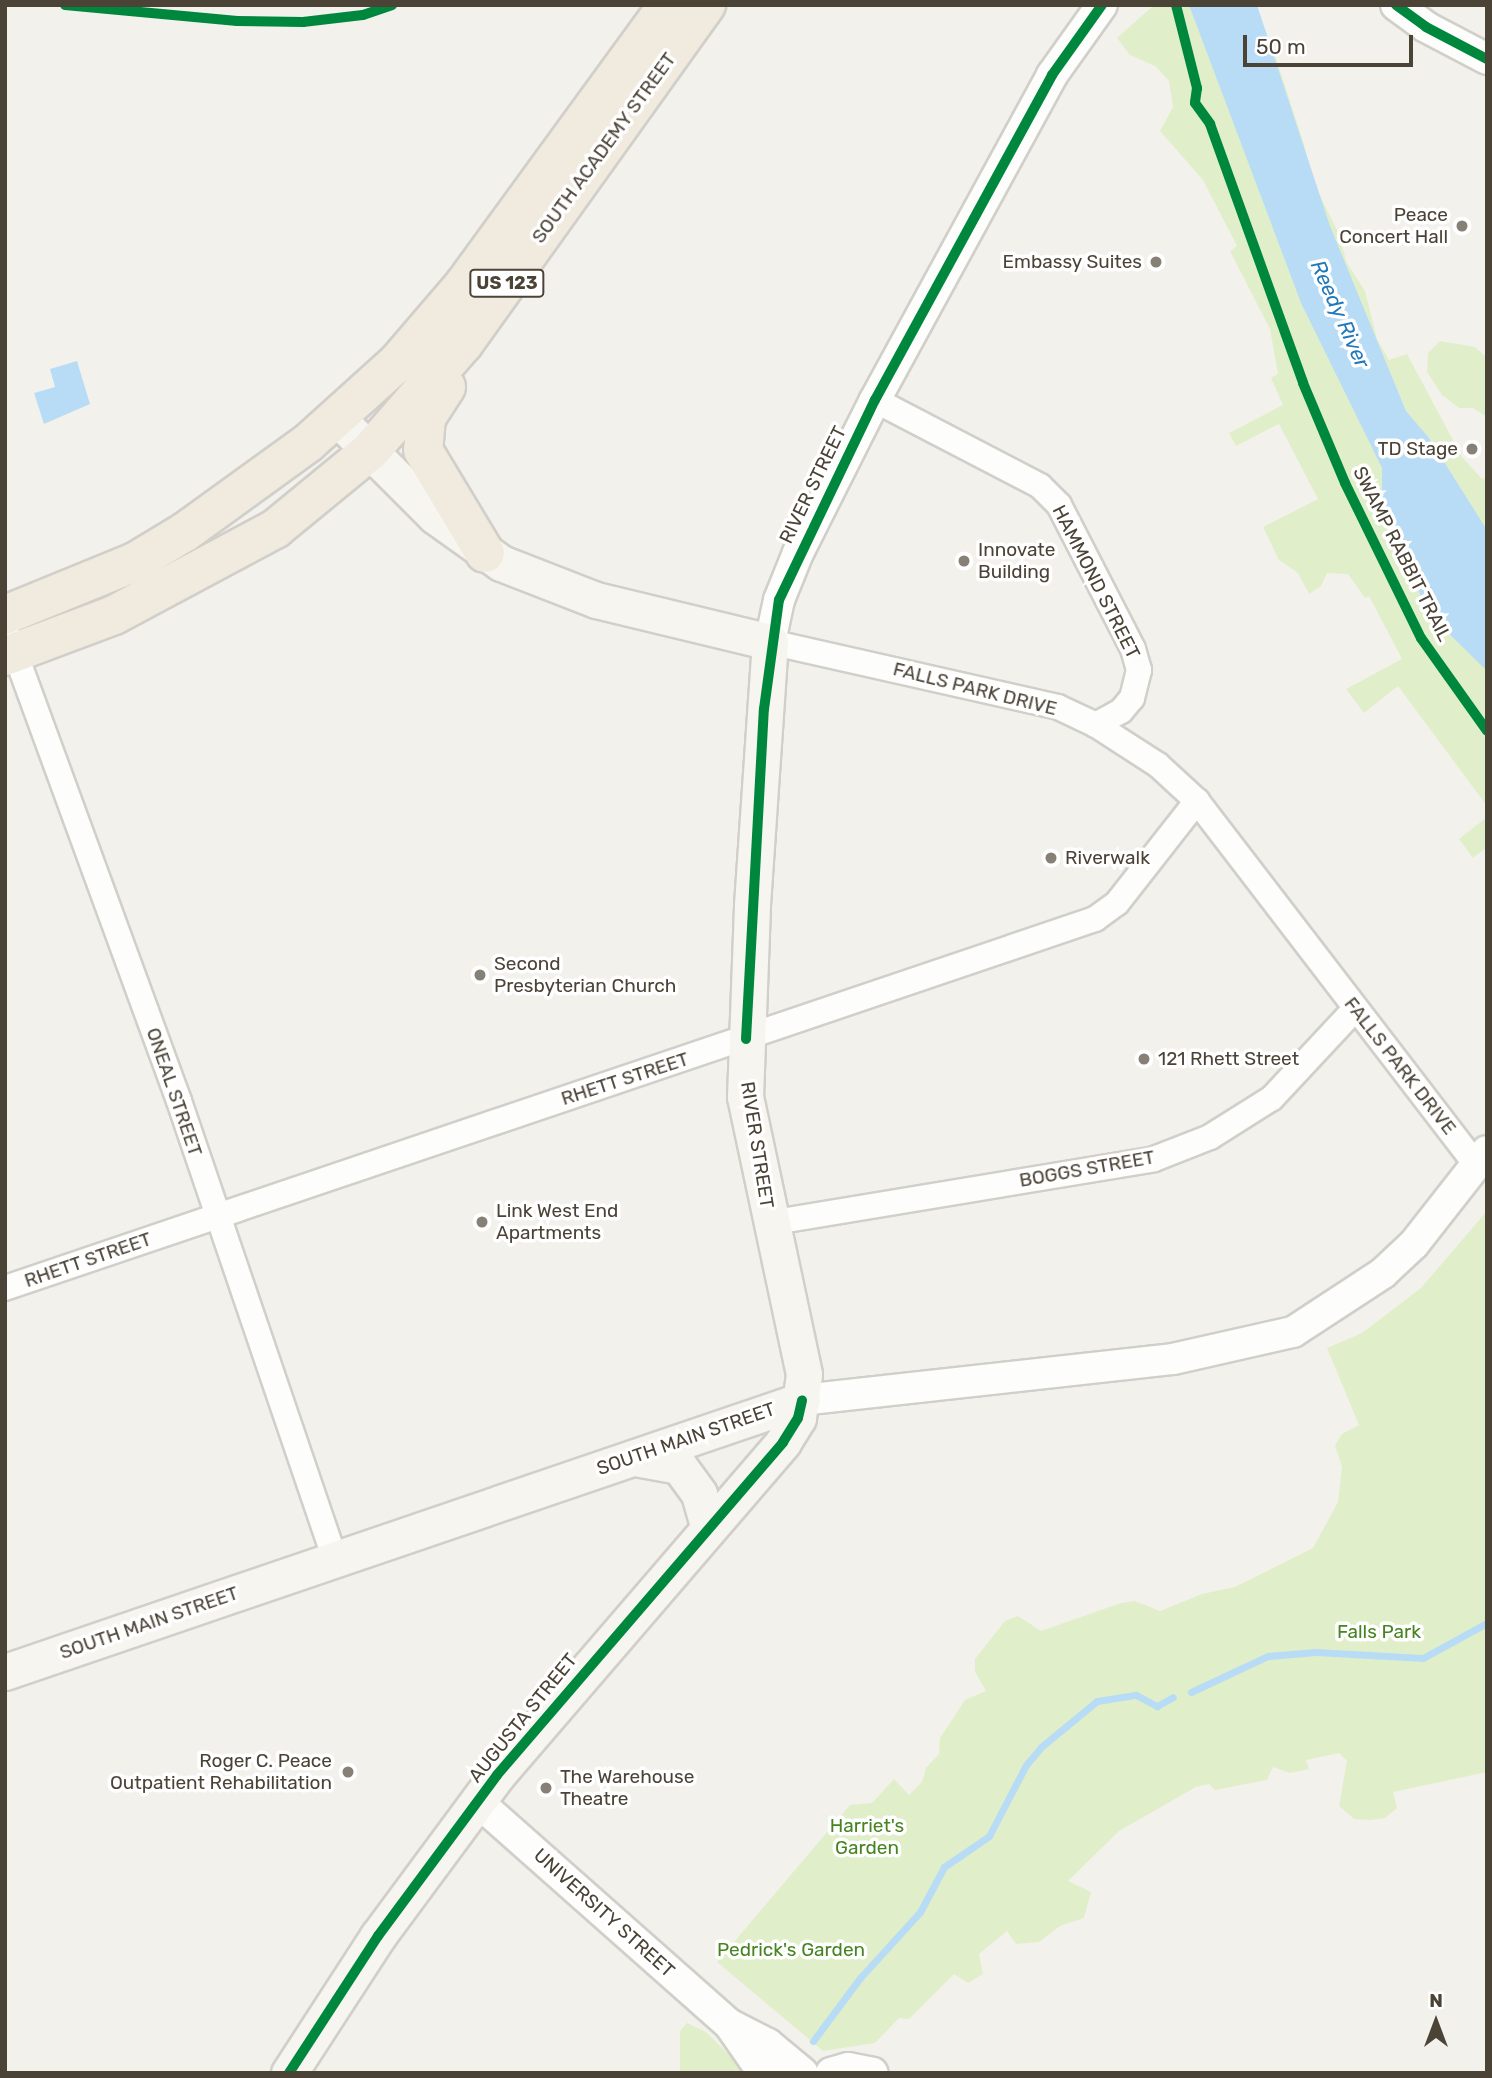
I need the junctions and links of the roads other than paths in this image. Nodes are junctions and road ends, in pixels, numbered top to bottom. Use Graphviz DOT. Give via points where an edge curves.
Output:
graph roads {
  1 [pos="668,5"];
  2 [pos="706,5"];
  3 [pos="1396,5"];
  4 [pos="1096,8"];
  5 [pos="1487,59"];
  6 [pos="616,103"];
  7 [pos="464,343"];
  8 [pos="875,400"];
  9 [pos="337,418"];
  10 [pos="370,451"];
  11 [pos="485,553"];
  12 [pos="5,615"];
  13 [pos="770,642"];
  14 [pos="9,645"];
  15 [pos="1096,724"];
  16 [pos="1198,801"];
  17 [pos="1355,1009"];
  18 [pos="746,1039"];
  19 [pos="1481,1158"];
  20 [pos="215,1216"];
  21 [pos="768,1223"];
  22 [pos="5,1288"];
  23 [pos="802,1400"];
  24 [pos="630,1457"];
  25 [pos="709,1528"];
  26 [pos="335,1559"];
  27 [pos="5,1671"];
  28 [pos="478,1802"];
  29 [pos="729,2024"];
  30 [pos="289,2073"];
  31 [pos="763,2073"];
  32 [pos="803,2073"];
  33 [pos="831,2073"];
  34 [pos="873,2073"];
  1 -- 6 [label="highway, SOUTH ACADEMY STREET / US 123"];
  2 -- 6 [label="highway, SOUTH ACADEMY STREET / US 123"];
  3 -- 5 [label="street"];
  4 -- 8 [label="street, RIVER STREET" via="1052,75"];
  6 -- 7 [label="highway, SOUTH ACADEMY STREET / US 123"];
  6 -- 9 [label="highway, SOUTH ACADEMY STREET / US 123" via="397,363"];
  7 -- 10 [label="highway, SOUTH ACADEMY STREET / US 123"];
  7 -- 11 [label="highway" via="447,386 426,418 423,450"];
  8 -- 13 [label="street, RIVER STREET" via="798,554 779,600"];
  8 -- 15 [label="street, HAMMOND STREET" via="1051,495 1133,649 1139,670 1132,698"];
  9 -- 10 [label="main road, FALLS PARK DRIVE"];
  9 -- 12 [label="highway, SOUTH ACADEMY STREET / US 123" via="243,492 145,556"];
  10 -- 11 [label="main road, FALLS PARK DRIVE" via="435,516"];
  10 -- 14 [label="highway, SOUTH ACADEMY STREET / US 123" via="275,529 114,615"];
  11 -- 13 [label="main road, FALLS PARK DRIVE" via="556,587 596,600"];
  13 -- 15 [label="street, FALLS PARK DRIVE" via="1005,692"];
  13 -- 18 [label="main road, RIVER STREET"];
  14 -- 20 [label="street, ONEAL STREET" via="92,856"];
  15 -- 16 [label="street, FALLS PARK DRIVE" via="1158,765"];
  16 -- 17 [label="street, FALLS PARK DRIVE"];
  16 -- 18 [label="street, RHETT STREET" via="1116,904 1095,919"];
  17 -- 19 [label="street, FALLS PARK DRIVE"];
  17 -- 21 [label="street, BOGGS STREET" via="1272,1098 1210,1137 1154,1159"];
  18 -- 20 [label="street, RHETT STREET"];
  18 -- 21 [label="main road, RIVER STREET" via="746,1097"];
  19 -- 23 [label="street, SOUTH MAIN STREET" via="1414,1244 1383,1273 1293,1332 1172,1359"];
  20 -- 22 [label="street, RHETT STREET"];
  20 -- 26 [label="street, ONEAL STREET"];
  21 -- 23 [label="main road, RIVER STREET" via="804,1374"];
  23 -- 24 [label="main road, SOUTH MAIN STREET"];
  23 -- 25 [label="main road, AUGUSTA STREET" via="798,1419 783,1442"];
  24 -- 25 [label="main road" via="679,1466 699,1494"];
  24 -- 26 [label="main road, SOUTH MAIN STREET"];
  25 -- 28 [label="main road, AUGUSTA STREET" via="570,1685"];
  26 -- 27 [label="main road, SOUTH MAIN STREET"];
  28 -- 29 [label="street, UNIVERSITY STREET"];
  28 -- 30 [label="main road, AUGUSTA STREET" via="378,1936"];
  29 -- 31 [label="street, UNIVERSITY STREET"];
  29 -- 32 [label="street, UNIVERSITY STREET" via="768,2044"];
  33 -- 34 [label="street" via="848,2068"];
}
